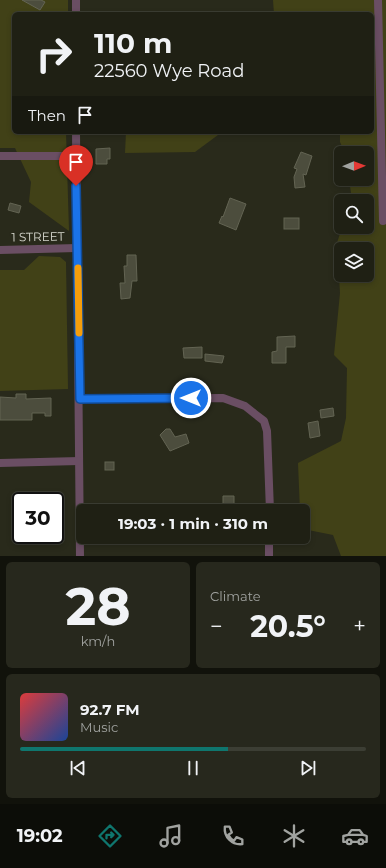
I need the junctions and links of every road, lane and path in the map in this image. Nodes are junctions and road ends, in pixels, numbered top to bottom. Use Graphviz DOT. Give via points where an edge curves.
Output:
graph roads {
  1 [pos="76,0"];
  2 [pos="378,0"];
  3 [pos="76,12"];
  4 [pos="76,134"];
  5 [pos="0,156"];
  6 [pos="76,156"];
  7 [pos="383,221"];
  8 [pos="77,248"];
  9 [pos="0,250"];
  10 [pos="80,399"];
  11 [pos="79,461"];
  12 [pos="0,463"];
  13 [pos="270,504"];
  14 [pos="269,544"];
  15 [pos="80,556"];
  16 [pos="269,556"];
  1 -- 3 [label="street"];
  2 -- 7 [label="street"];
  4 -- 6 [label="street"];
  5 -- 6 [label="street"];
  6 -- 8 [label="street"];
  8 -- 9 [label="street, 1 STREET"];
  8 -- 10 [label="street"];
  10 -- 11 [label="street"];
  10 -- 13 [label="street" via="223,398 245,406 264,421 267,431"];
  11 -- 12 [label="street"];
  11 -- 15 [label="street"];
  14 -- 16 [label="street"];
}
